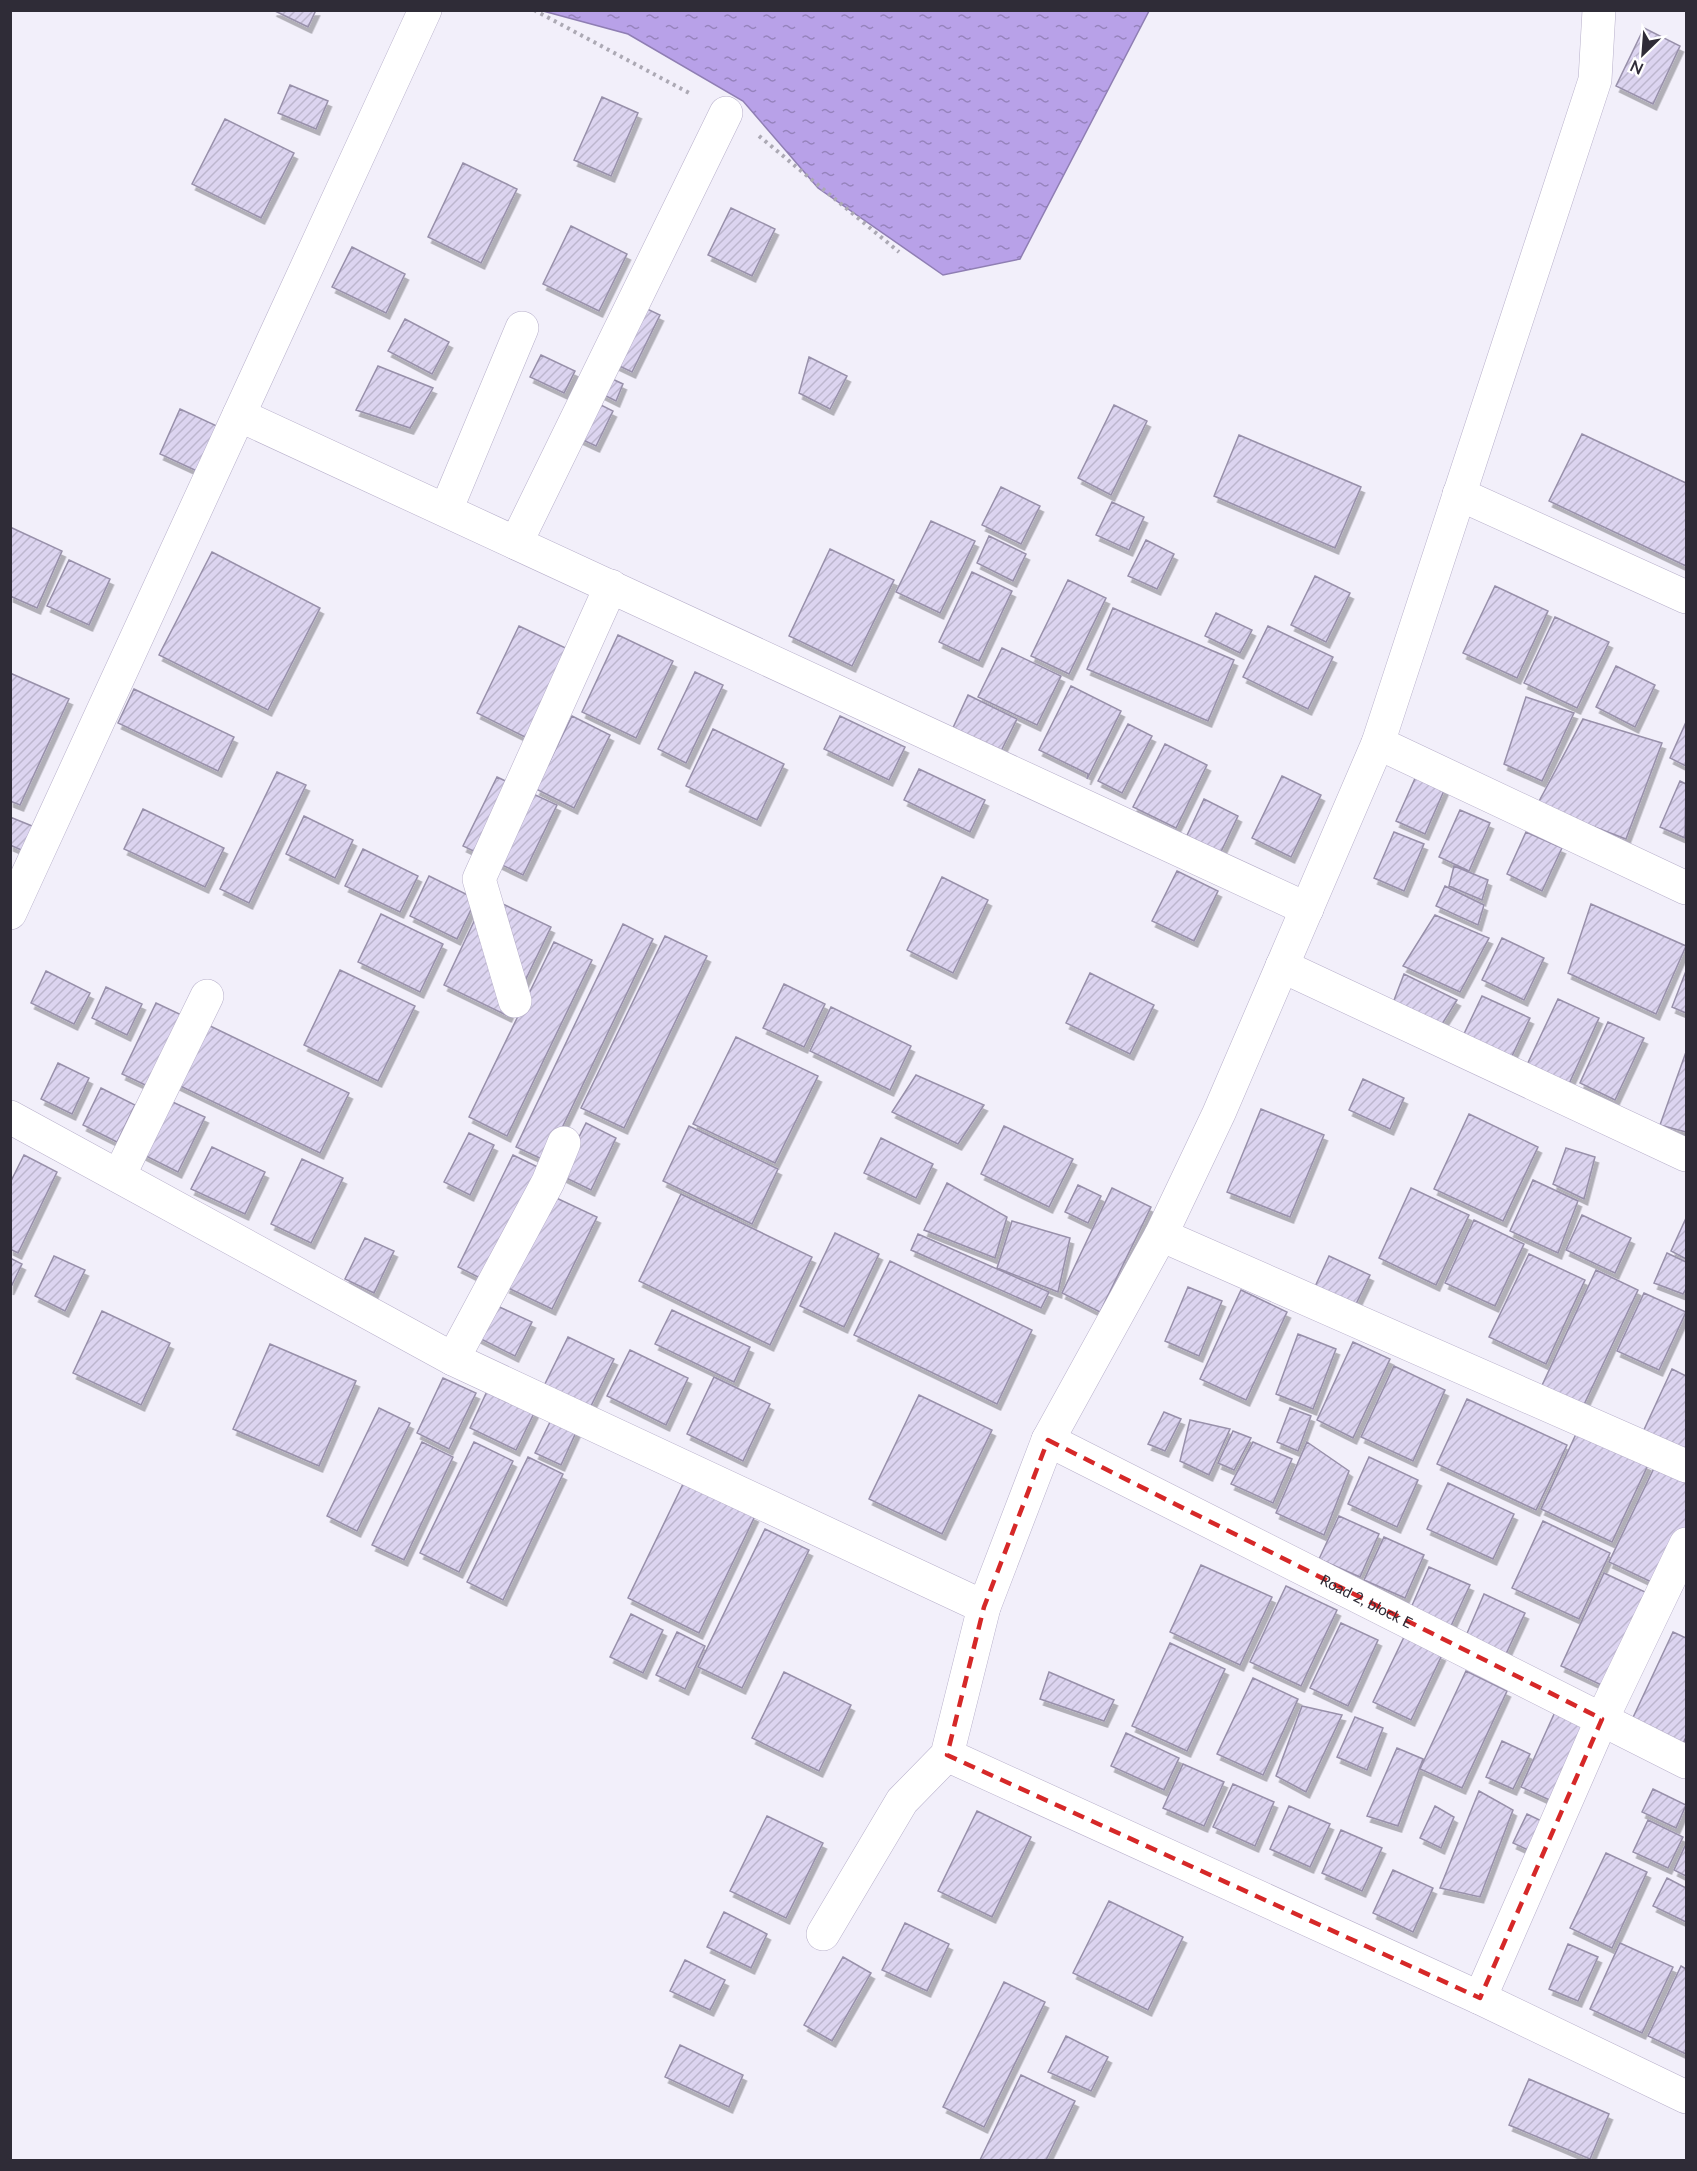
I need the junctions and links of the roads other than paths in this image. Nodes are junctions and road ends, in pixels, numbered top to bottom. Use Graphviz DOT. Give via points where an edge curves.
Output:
graph roads {
  1 [pos="425,10"];
  2 [pos="1599,10"];
  3 [pos="726,113"];
  4 [pos="522,328"];
  5 [pos="239,414"];
  6 [pos="1459,494"];
  7 [pos="446,510"];
  8 [pos="516,543"];
  9 [pos="611,586"];
  10 [pos="1686,597"];
  11 [pos="1378,743"];
  12 [pos="1686,888"];
  13 [pos="1306,909"];
  14 [pos="10,913"];
  15 [pos="1282,966"];
  16 [pos="207,996"];
  17 [pos="515,1001"];
  18 [pos="10,1117"];
  19 [pos="564,1143"];
  20 [pos="1686,1155"];
  21 [pos="119,1176"];
  22 [pos="1161,1235"];
  23 [pos="453,1359"];
  24 [pos="1048,1440"];
  25 [pos="1686,1466"];
  26 [pos="1686,1544"];
  27 [pos="984,1607"];
  28 [pos="1602,1719"];
  29 [pos="947,1755"];
  30 [pos="1686,1762"];
  31 [pos="823,1934"];
  32 [pos="1479,1998"];
  33 [pos="1686,2097"];
  1 -- 5 [label="street"];
  2 -- 6 [label="street" via="1595,80"];
  3 -- 8 [label="street"];
  4 -- 7 [label="street"];
  5 -- 7 [label="street"];
  5 -- 14 [label="street"];
  6 -- 10 [label="street"];
  6 -- 11 [label="street"];
  7 -- 8 [label="street"];
  8 -- 9 [label="street"];
  9 -- 13 [label="street"];
  9 -- 17 [label="street" via="479,879"];
  11 -- 12 [label="street"];
  11 -- 13 [label="street"];
  13 -- 15 [label="street"];
  15 -- 20 [label="street"];
  15 -- 22 [label="street"];
  16 -- 21 [label="street"];
  18 -- 21 [label="street"];
  19 -- 23 [label="street" via="548,1182"];
  21 -- 23 [label="street"];
  22 -- 24 [label="street"];
  22 -- 25 [label="street"];
  23 -- 27 [label="street"];
  24 -- 27 [label="street"];
  24 -- 28 [label="street, Road 2, block E"];
  26 -- 28 [label="street"];
  27 -- 29 [label="street"];
  28 -- 30 [label="street, Road 2, block E"];
  28 -- 32 [label="street"];
  29 -- 31 [label="street" via="902,1802"];
  29 -- 32 [label="street"];
  32 -- 33 [label="street"];
}
